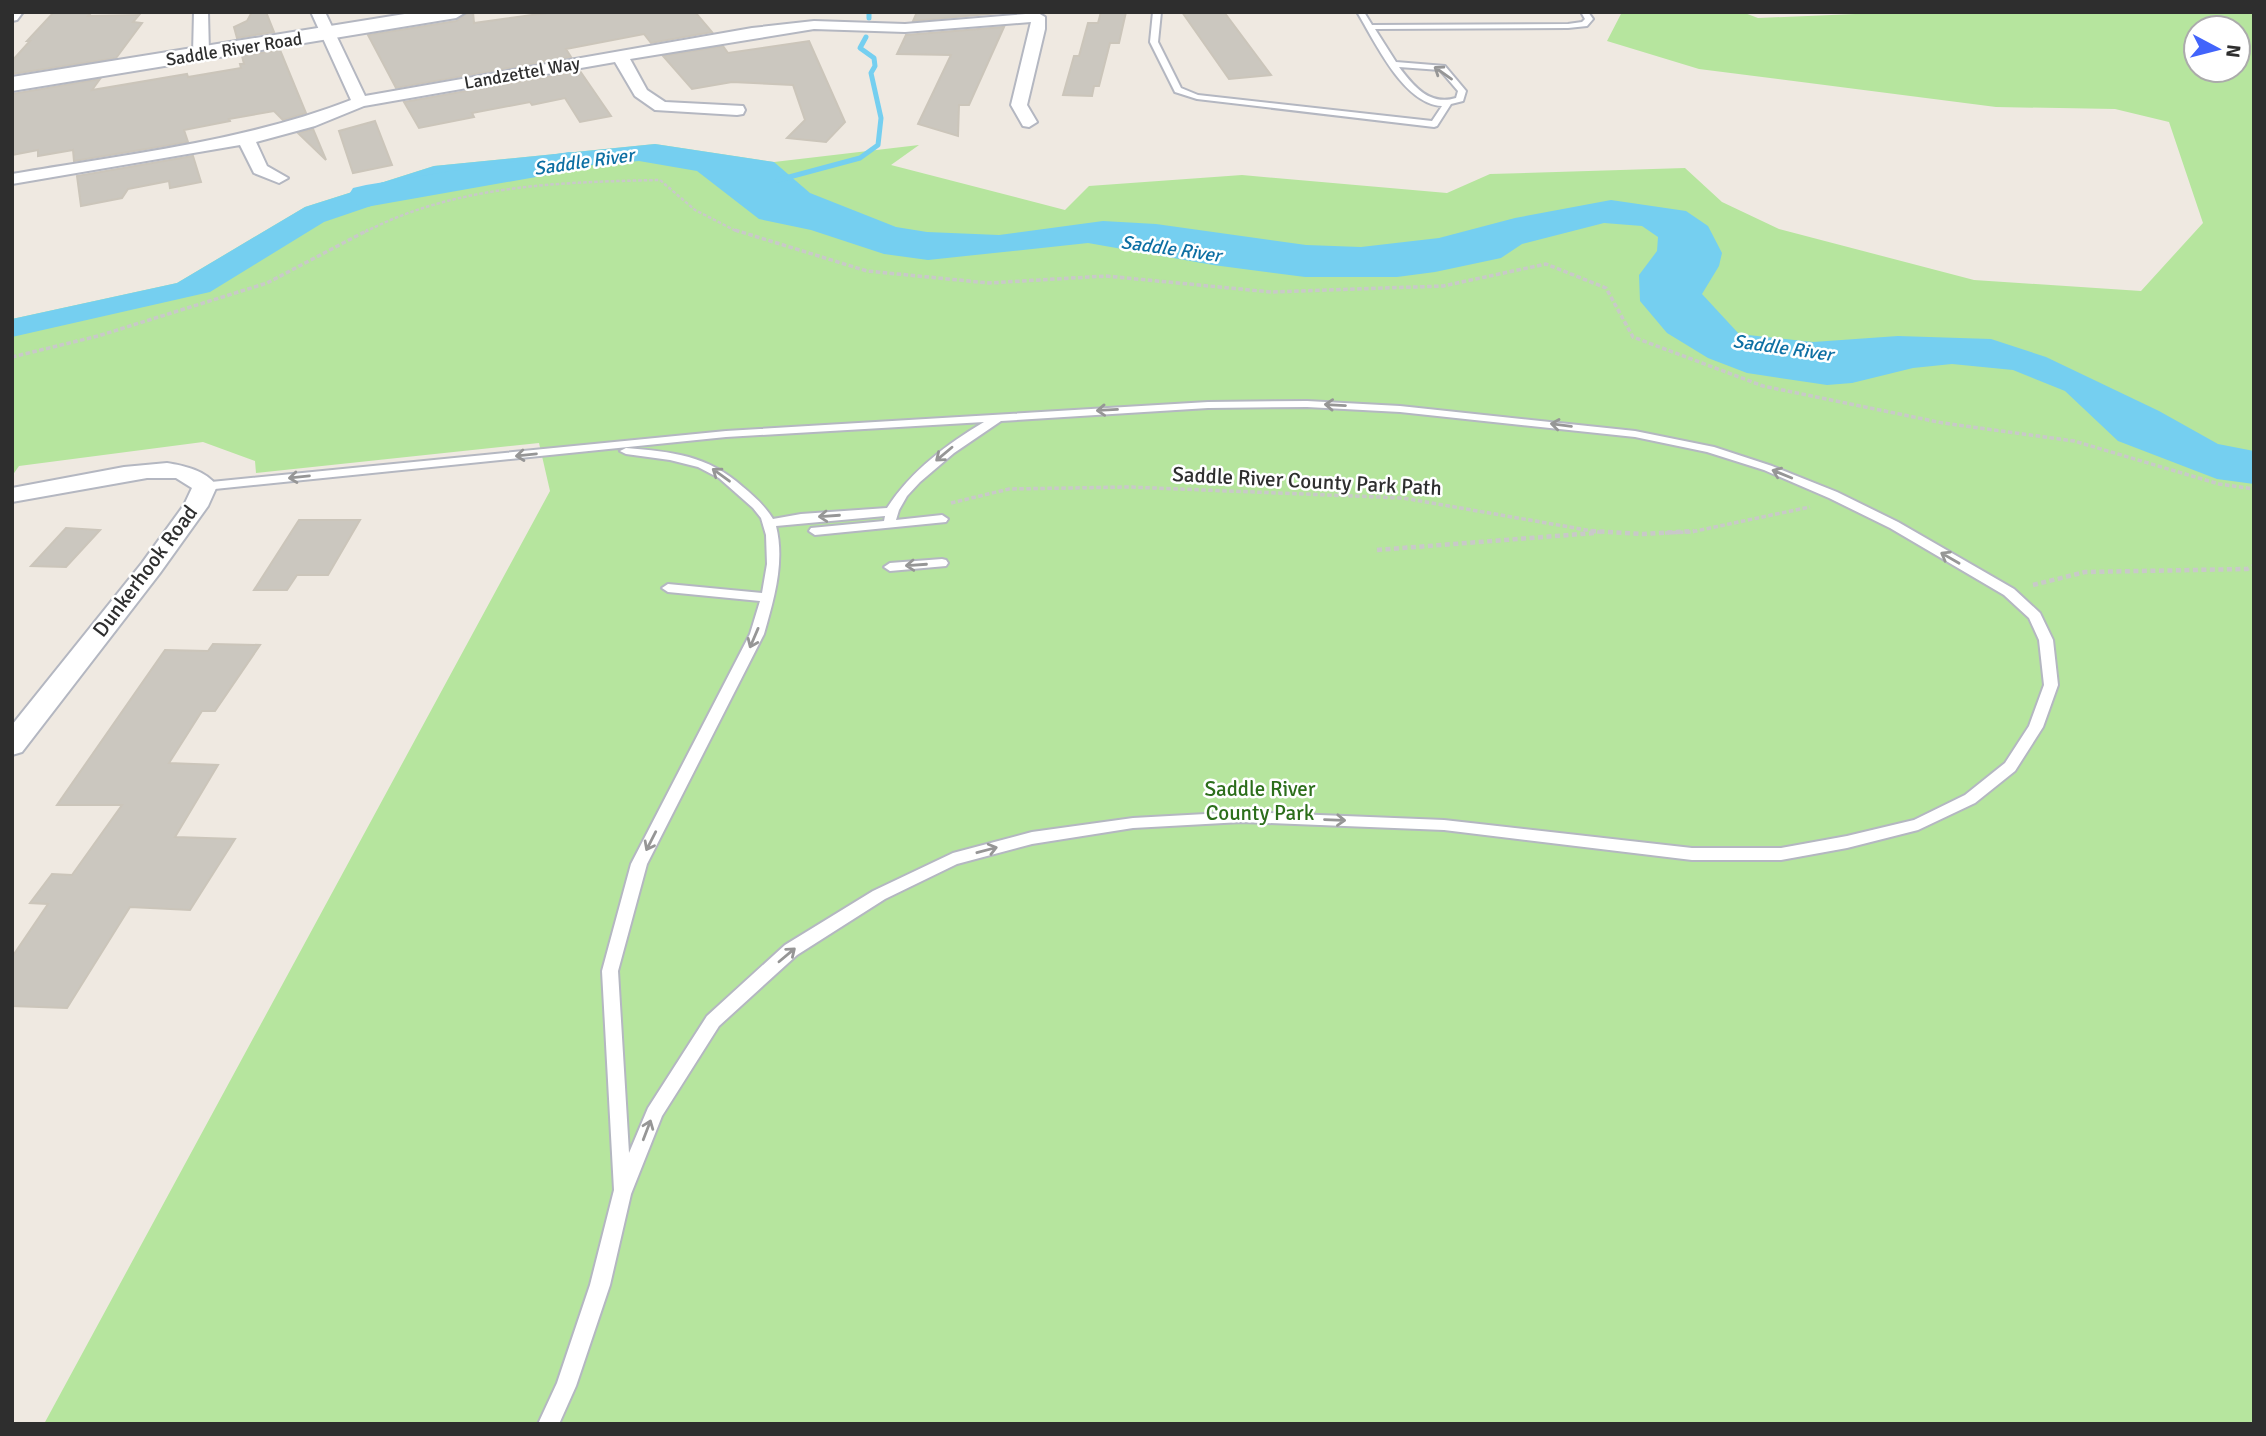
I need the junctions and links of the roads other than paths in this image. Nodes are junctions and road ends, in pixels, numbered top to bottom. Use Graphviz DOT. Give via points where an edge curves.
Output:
graph roads {
  1 [pos="16,12"];
  2 [pos="201,12"];
  3 [pos="318,12"];
  4 [pos="456,12"];
  5 [pos="1157,12"];
  6 [pos="1360,12"];
  7 [pos="1584,12"];
  8 [pos="1041,14"];
  9 [pos="12,17"];
  10 [pos="1483,18"];
  11 [pos="1370,27"];
  12 [pos="1488,27"];
  13 [pos="328,34"];
  14 [pos="201,54"];
  15 [pos="620,56"];
  16 [pos="1395,64"];
  17 [pos="12,85"];
  18 [pos="360,102"];
  19 [pos="1448,103"];
  20 [pos="737,110"];
  21 [pos="1029,122"];
  22 [pos="246,139"];
  23 [pos="279,178"];
  24 [pos="12,179"];
  25 [pos="1001,417"];
  26 [pos="594,449"];
  27 [pos="205,486"];
  28 [pos="12,495"];
  29 [pos="889,518"];
  30 [pos="942,519"];
  31 [pos="769,523"];
  32 [pos="815,531"];
  33 [pos="942,563"];
  34 [pos="890,567"];
  35 [pos="668,589"];
  36 [pos="767,598"];
  37 [pos="12,745"];
  38 [pos="622,1194"];
  39 [pos="548,1424"];
  1 -- 9 [label="street"];
  2 -- 14 [label="street"];
  3 -- 13 [label="street"];
  4 -- 13 [label="main road, Saddle River Road"];
  5 -- 19 [label="lane" via="1154,42 1178,90 1196,97 1434,124"];
  6 -- 11 [label="lane"];
  7 -- 12 [label="lane" via="1589,19 1584,24"];
  8 -- 15 [label="street, Landzettel Way" via="905,28 747,27"];
  8 -- 21 [label="street" via="1019,105"];
  10 -- 12 [label="lane"];
  11 -- 12 [label="lane"];
  11 -- 16 [label="lane"];
  13 -- 14 [label="main road, Saddle River Road"];
  13 -- 18 [label="street"];
  14 -- 17 [label="main road, Saddle River Road"];
  15 -- 18 [label="street, Landzettel Way"];
  15 -- 20 [label="street" via="641,93 661,107"];
  16 -- 19 [label="lane" via="1422,96"];
  19 -- 16 [label="lane, one-way" via="1460,99 1462,91 1441,68"];
  18 -- 22 [label="street, Landzettel Way"];
  22 -- 23 [label="street" via="260,169"];
  22 -- 24 [label="street, Landzettel Way"];
  25 -- 26 [label="lane" via="726,435"];
  25 -- 29 [label="lane, one-way" via="951,448 921,474"];
  38 -- 25 [label="lane, one-way" via="654,1113 713,1021 791,950 879,895 953,859 1032,838 1133,823 1242,817 1444,825 1692,854 1780,854 1918,825 1970,799 2011,766 2036,727 2051,685 2046,640 2035,616 2009,592 1845,501 1710,449 1635,434 1400,408 1209,405"];
  26 -- 27 [label="lane, one-way"];
  31 -- 26 [label="lane, one-way" via="748,497 710,467 656,454"];
  27 -- 28 [label="street, Dunkerhook Road" via="180,471 164,470"];
  27 -- 37 [label="street, Dunkerhook Road" via="151,568"];
  29 -- 30 [label="lane"];
  29 -- 31 [label="lane, one-way" via="801,518"];
  29 -- 32 [label="lane"];
  31 -- 36 [label="lane" via="772,556"];
  33 -- 34 [label="lane, one-way"];
  35 -- 36 [label="lane"];
  36 -- 38 [label="lane, one-way" via="757,634 639,864 610,971"];
  38 -- 39 [label="lane" via="600,1284 566,1387"];
}
